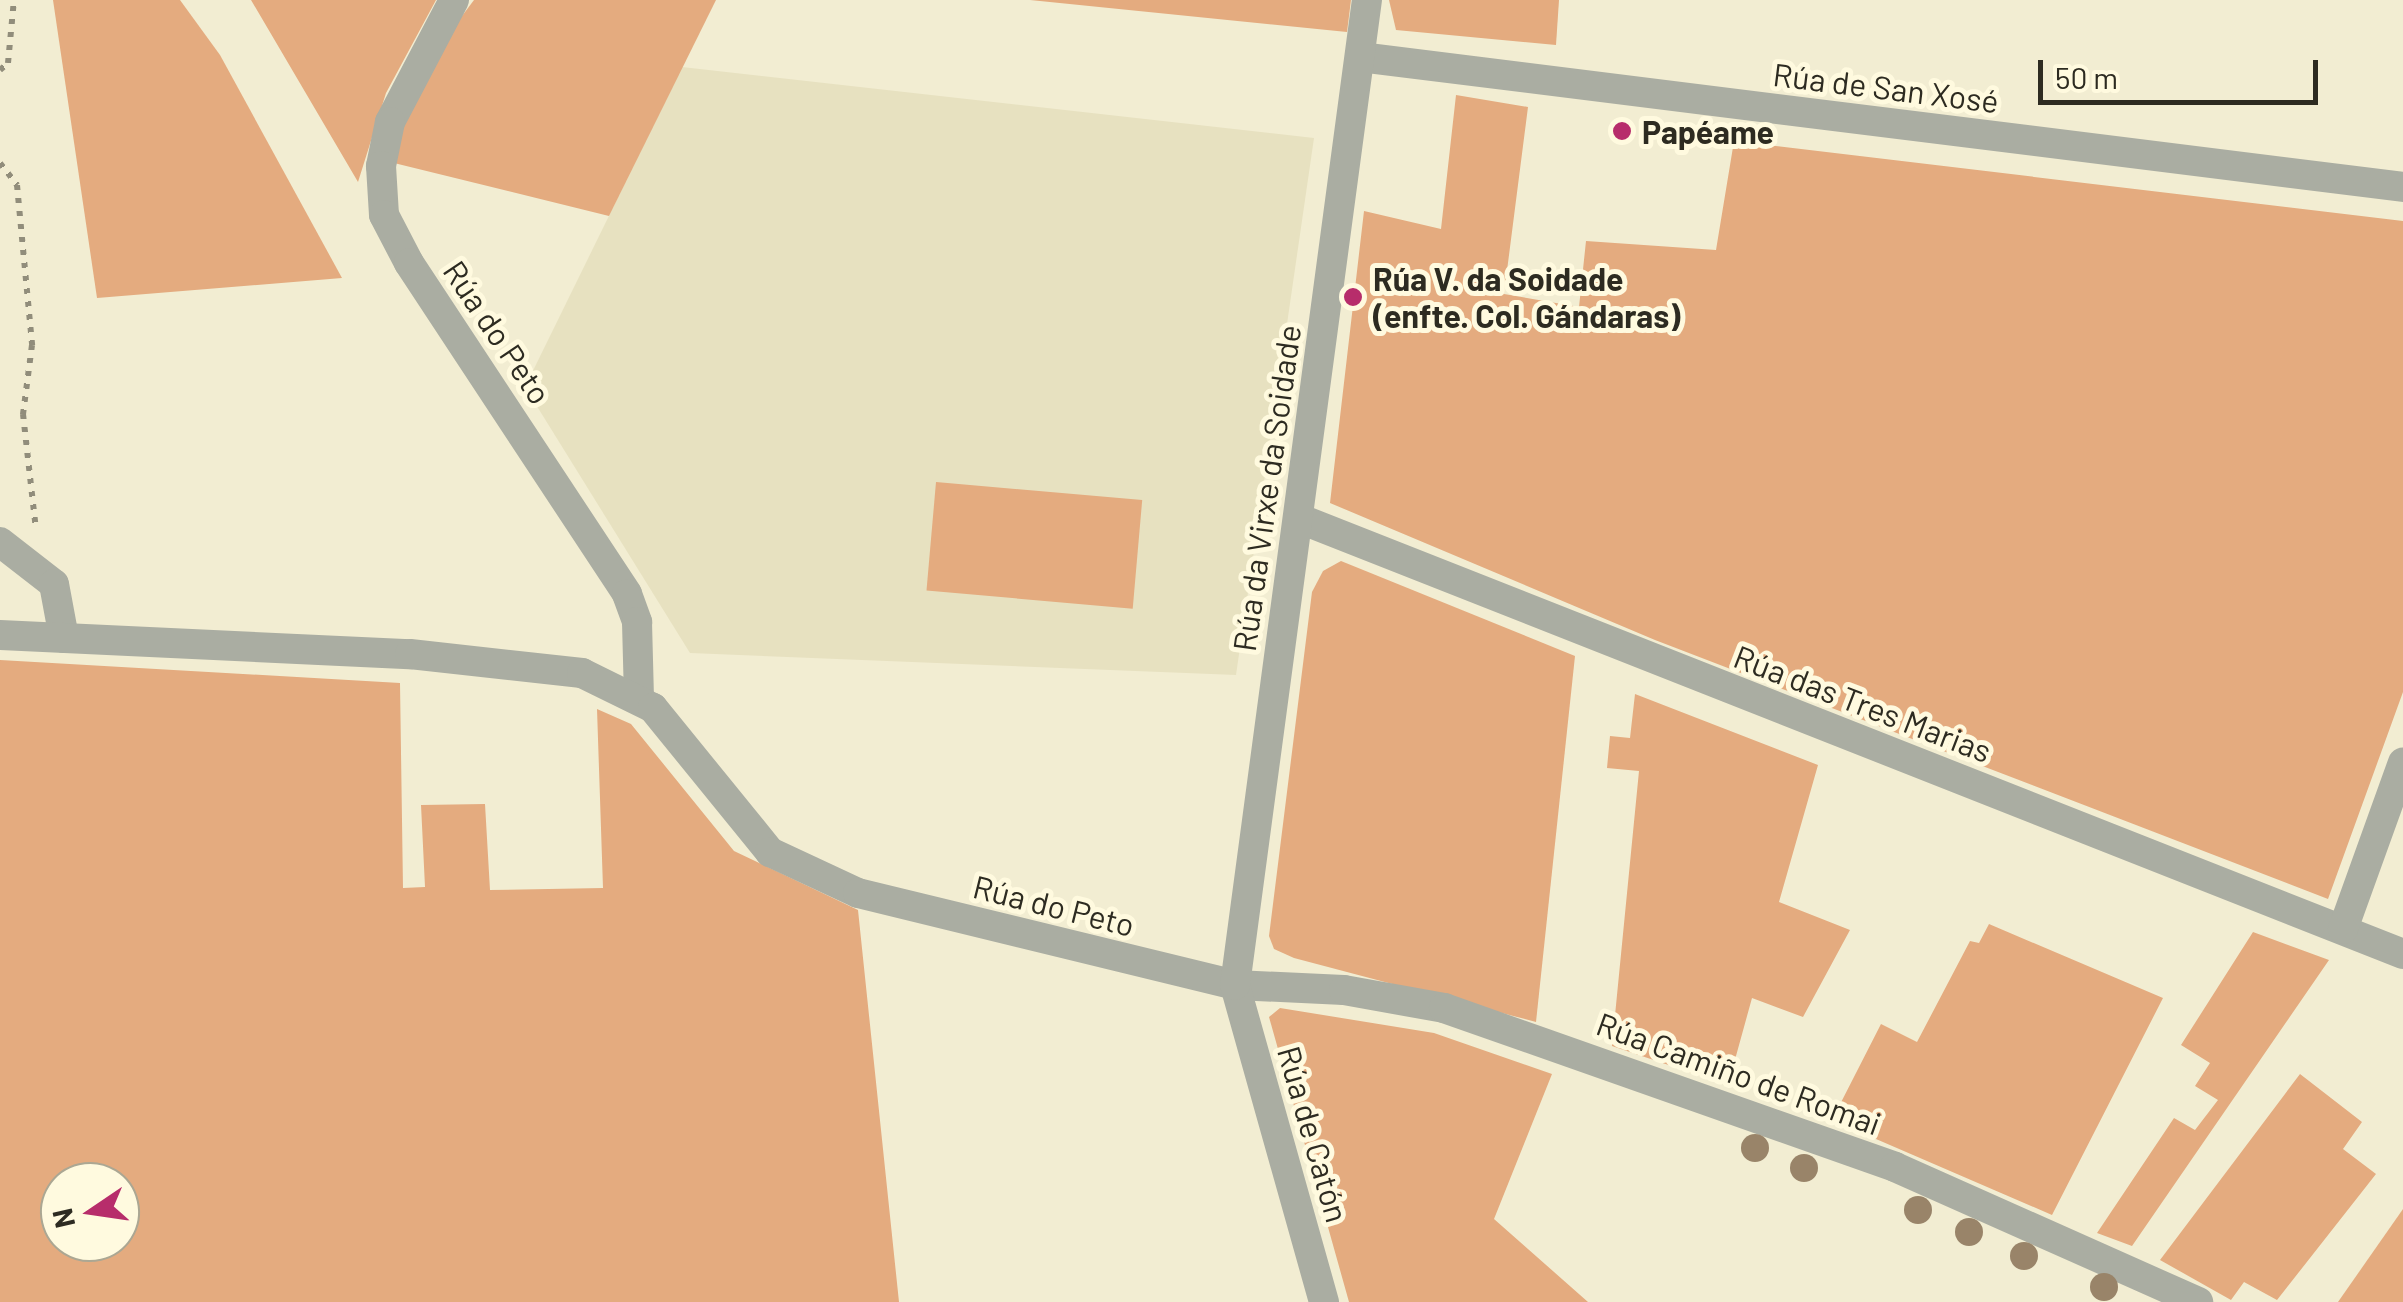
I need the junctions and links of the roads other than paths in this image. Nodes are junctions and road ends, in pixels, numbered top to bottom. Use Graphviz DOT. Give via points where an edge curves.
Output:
graph roads {
  1 [pos="454,0"];
  2 [pos="1368,0"];
  3 [pos="1360,57"];
  4 [pos="2403,187"];
  5 [pos="1298,518"];
  6 [pos="0,542"];
  7 [pos="0,635"];
  8 [pos="64,638"];
  9 [pos="639,696"];
  10 [pos="2403,762"];
  11 [pos="2343,929"];
  12 [pos="2403,954"];
  13 [pos="1235,986"];
  14 [pos="1324,1302"];
  15 [pos="2198,1302"];
  1 -- 9 [label="street, Rúa do Peto" via="390,122 381,166 384,215 627,594 638,622"];
  2 -- 3 [label="street, Rúa da Virxe da Soidade"];
  3 -- 4 [label="street, Rúa de San Xosé"];
  3 -- 5 [label="street, Rúa da Virxe da Soidade"];
  5 -- 11 [label="street, Rúa das Tres Marias"];
  5 -- 13 [label="street, Rúa da Virxe da Soidade"];
  6 -- 8 [label="street" via="54,584"];
  7 -- 8 [label="street"];
  8 -- 9 [label="street" via="541,666"];
  9 -- 13 [label="street, Rúa do Peto" via="750,835 802,871 858,893"];
  10 -- 11 [label="street"];
  11 -- 12 [label="street, Rúa das Tres Marias"];
  13 -- 14 [label="street, Rúa de Catón"];
  13 -- 15 [label="street, Rúa Camiño de Romai" via="1344,990 1444,1008 1895,1167"];
}
